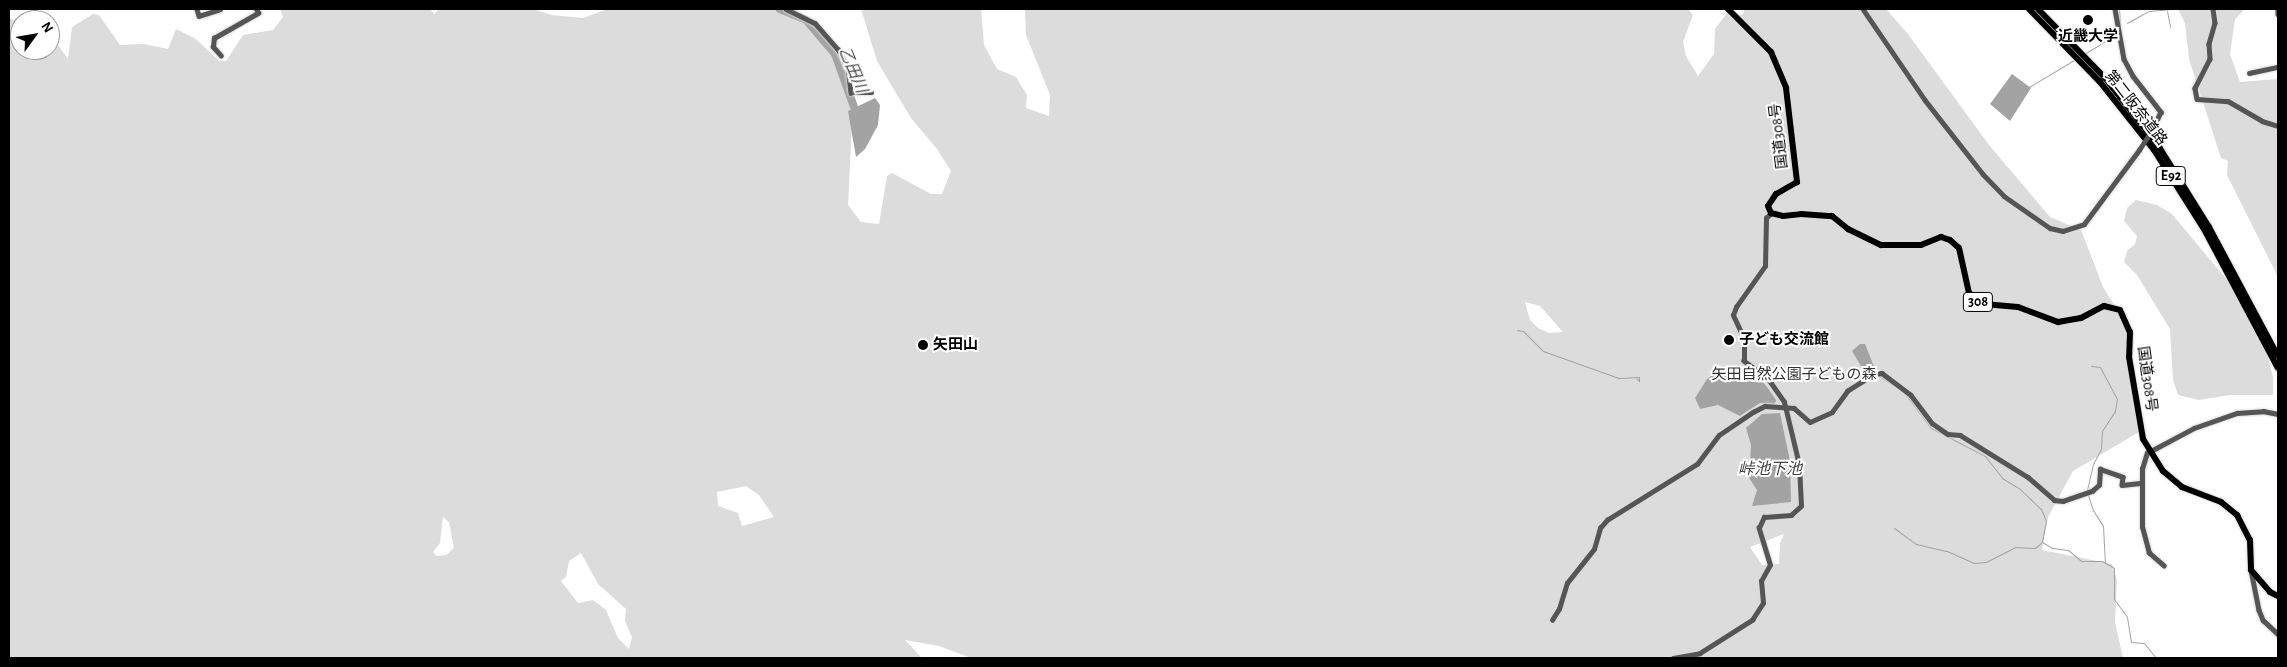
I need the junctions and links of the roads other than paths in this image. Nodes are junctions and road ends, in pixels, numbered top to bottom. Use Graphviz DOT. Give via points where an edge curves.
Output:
graph roads {
  1 [pos="197,9"];
  2 [pos="220,9"];
  3 [pos="256,9"];
  4 [pos="786,9"];
  5 [pos="1728,9"];
  6 [pos="1863,9"];
  7 [pos="2029,9"];
  8 [pos="2038,9"];
  9 [pos="2114,9"];
  10 [pos="2213,9"];
  11 [pos="2278,9"];
  12 [pos="2278,14"];
  13 [pos="221,56"];
  14 [pos="2278,68"];
  15 [pos="2250,73"];
  16 [pos="872,93"];
  17 [pos="2278,126"];
  18 [pos="1771,213"];
  19 [pos="2278,356"];
  20 [pos="2278,368"];
  21 [pos="1785,408"];
  22 [pos="2278,414"];
  23 [pos="2151,451"];
  24 [pos="2142,483"];
  25 [pos="2164,566"];
  26 [pos="2250,570"];
  27 [pos="2278,596"];
  28 [pos="1552,620"];
  29 [pos="2278,634"];
  30 [pos="1673,658"];
  1 -- 2 [label="street" via="199,16"];
  3 -- 13 [label="street" via="258,14 214,38 213,47"];
  4 -- 16 [label="street" via="815,23 838,49 848,68 851,93"];
  5 -- 18 [label="highway, 国道308号" via="1771,52 1786,88 1797,182 1773,197 1768,206"];
  6 -- 9 [label="street, bridge" via="1925,100 1982,174 2004,196 2050,228 2063,232 2084,224 2139,150 2161,112 2124,59"];
  7 -- 20 [label="highway, 第二阪奈道路 / E92" via="2100,82 2154,150 2204,229"];
  8 -- 19 [label="highway, 第二阪奈道路 / E92" via="2105,78 2158,147 2205,220"];
  10 -- 17 [label="street" via="2215,23 2210,59 2195,88 2197,98 2228,101 2262,122"];
  11 -- 12 [label="street"];
  14 -- 15 [label="street"];
  18 -- 21 [label="street" via="1766,218 1765,266 1733,315 1744,339 1744,361 1767,378 1778,391"];
  18 -- 23 [label="highway, 国道308号 / 308" via="1832,216 1848,229 1881,245 1921,245 1941,237 1950,240 1959,248 1969,293 1984,304 2018,307 2058,322 2081,318 2104,306 2118,308 2126,318 2130,332 2129,357 2141,431"];
  21 -- 24 [label="street" via="1794,408 1810,422 1832,412 1855,384 1882,373 1911,395 1932,423 1948,434 1960,435 2028,477 2054,500 2063,501 2092,491 2099,485 2100,469 2123,477 2122,485"];
  21 -- 28 [label="street" via="1765,406 1752,412 1719,434 1697,464 1607,520 1600,528 1594,549 1567,583"];
  21 -- 30 [label="street" via="1799,465 1801,506 1791,514 1764,518 1759,528 1770,565 1762,581 1763,603 1741,628 1700,653"];
  22 -- 23 [label="street" via="2263,411 2237,413 2194,428"];
  23 -- 24 [label="street" via="2142,468"];
  23 -- 26 [label="highway, 国道308号 / 308" via="2163,471 2182,487 2221,502 2237,514 2250,540"];
  24 -- 25 [label="street" via="2142,527 2149,553"];
  26 -- 27 [label="highway" via="2270,592"];
  26 -- 29 [label="street" via="2263,620"];
}
